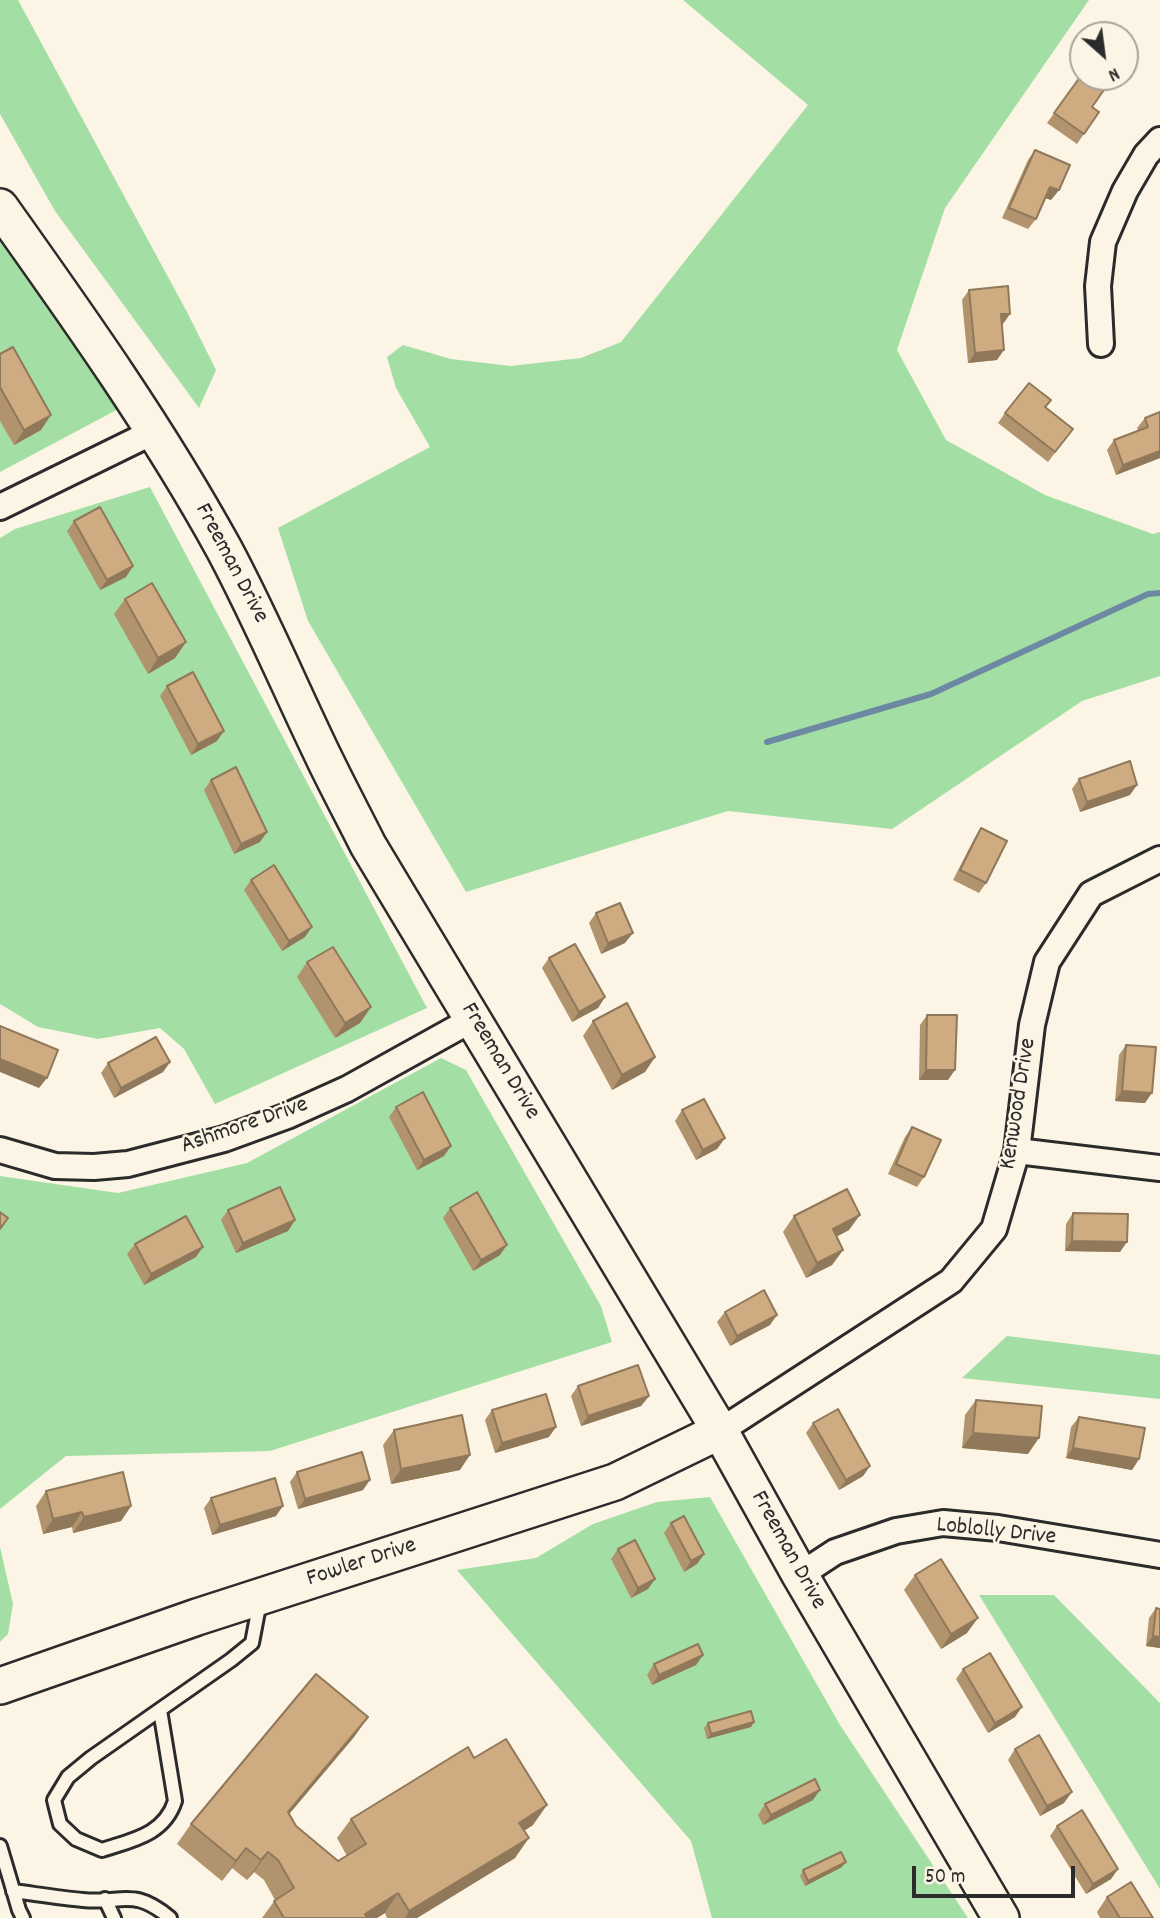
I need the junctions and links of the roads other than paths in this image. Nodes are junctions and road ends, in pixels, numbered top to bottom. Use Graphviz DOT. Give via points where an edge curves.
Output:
graph roads {
  1 [pos="1160,139"];
  2 [pos="0,207"];
  3 [pos="1101,344"];
  4 [pos="155,432"];
  5 [pos="0,507"];
  6 [pos="1160,859"];
  7 [pos="473,1019"];
  8 [pos="0,1150"];
  9 [pos="1017,1151"];
  10 [pos="1160,1168"];
  11 [pos="720,1431"];
  12 [pos="1160,1555"];
  13 [pos="800,1576"];
  14 [pos="260,1597"];
  15 [pos="0,1686"];
  16 [pos="160,1710"];
  17 [pos="0,1846"];
  18 [pos="13,1891"];
  19 [pos="105,1899"];
  20 [pos="23,1918"];
  21 [pos="114,1918"];
  22 [pos="170,1918"];
  23 [pos="1001,1918"];
  1 -- 3 [label="street" via="1125,191 1103,243 1098,286"];
  2 -- 4 [label="street, Freeman Drive"];
  4 -- 5 [label="street"];
  4 -- 7 [label="street, Freeman Drive" via="224,549 368,845"];
  6 -- 9 [label="street, Kenwood Drive" via="1091,894 1047,962 1032,1025"];
  7 -- 8 [label="street, Ashmore Drive" via="347,1089 224,1139 128,1164 94,1167 55,1166"];
  7 -- 11 [label="street, Freeman Drive"];
  9 -- 10 [label="street"];
  9 -- 11 [label="street, Kenwood Drive" via="995,1229 951,1281"];
  11 -- 13 [label="street, Freeman Drive"];
  11 -- 14 [label="street, Fowler Drive" via="615,1482"];
  12 -- 13 [label="street, Loblolly Drive" via="943,1522 896,1531 835,1552"];
  13 -- 23 [label="street, Freeman Drive"];
  14 -- 15 [label="street, Fowler Drive"];
  14 -- 16 [label="lane" via="252,1643"];
  16 -- 16 [label="lane" via="68,1777 54,1800 60,1824 76,1839 102,1850 147,1835 170,1815 175,1801"];
  17 -- 18 [label="lane"];
  18 -- 19 [label="lane" via="86,1901"];
  18 -- 20 [label="lane"];
  19 -- 21 [label="lane"];
  19 -- 22 [label="lane" via="146,1901"];
}
